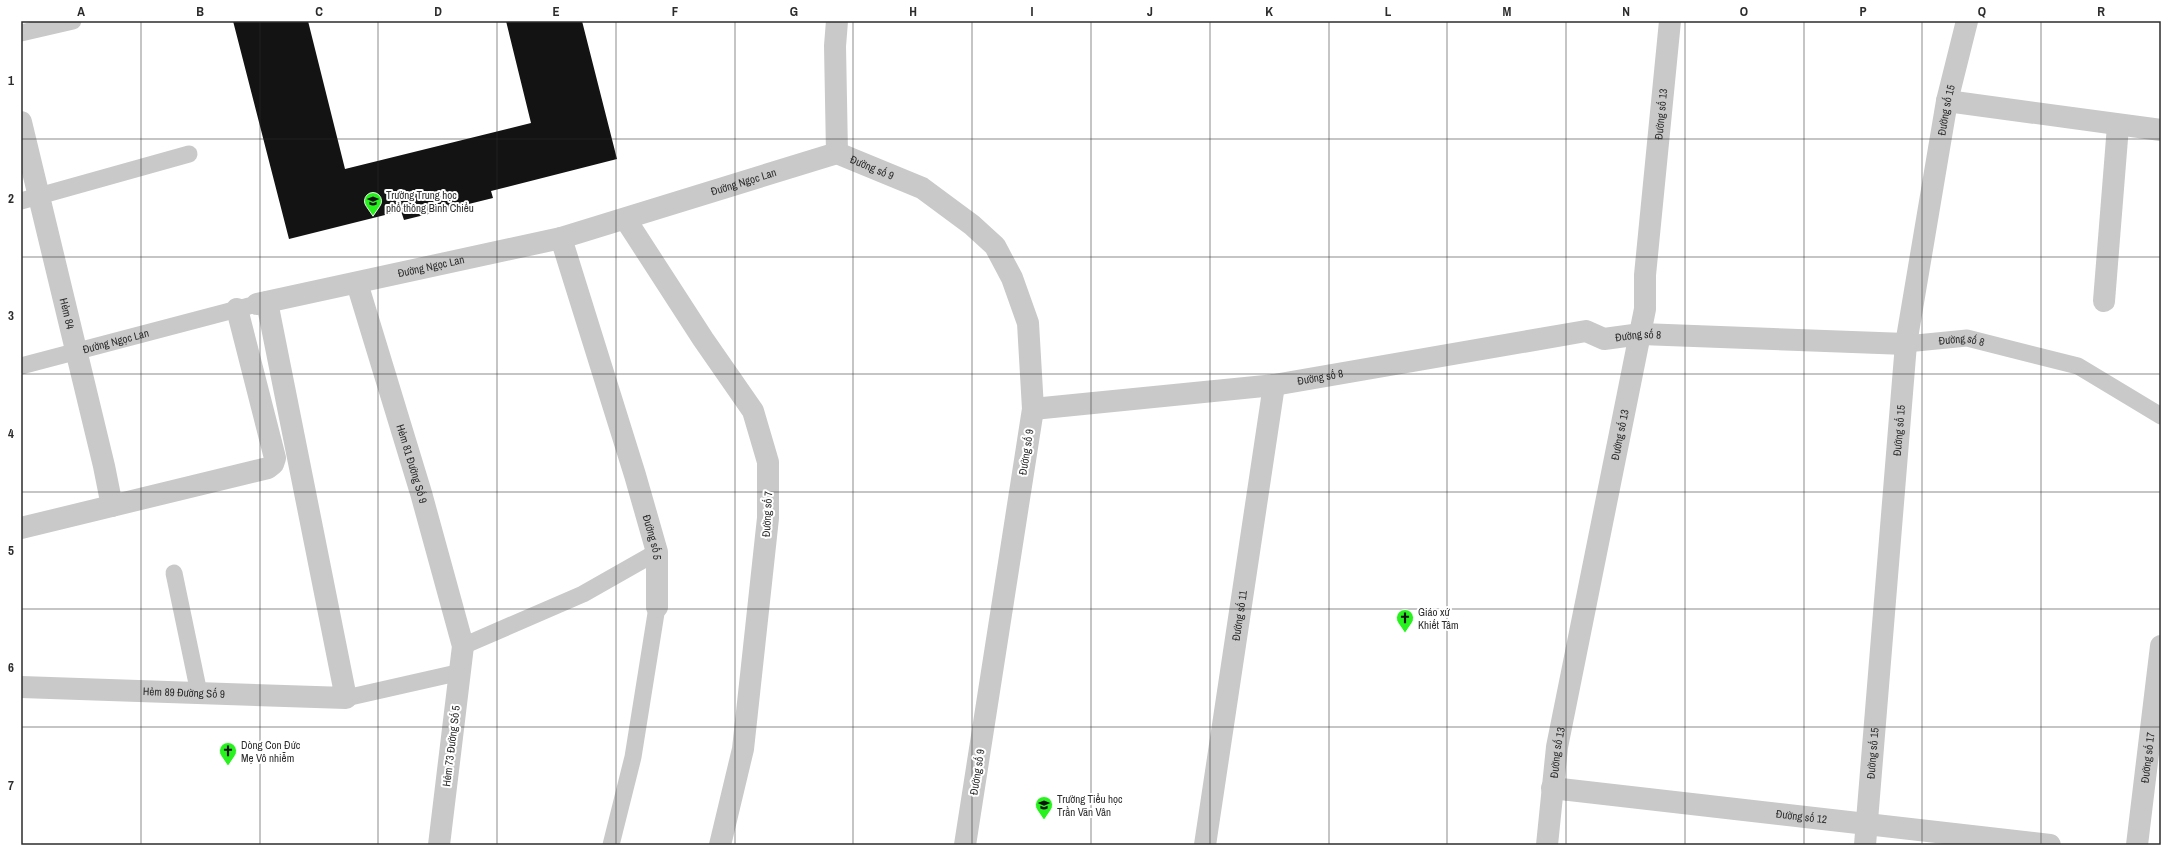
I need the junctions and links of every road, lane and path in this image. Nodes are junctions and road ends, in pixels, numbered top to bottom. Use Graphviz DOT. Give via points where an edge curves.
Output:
graph roads {
  1 [pos="73,21"];
  2 [pos="837,21"];
  3 [pos="1670,21"];
  4 [pos="1967,21"];
  5 [pos="21,33"];
  6 [pos="1947,101"];
  7 [pos="21,122"];
  8 [pos="2118,126"];
  9 [pos="2161,130"];
  10 [pos="837,153"];
  11 [pos="189,154"];
  12 [pos="30,199"];
  13 [pos="626,220"];
  14 [pos="561,238"];
  15 [pos="357,283"];
  16 [pos="2104,301"];
  17 [pos="254,305"];
  18 [pos="1641,334"];
  19 [pos="1906,344"];
  20 [pos="76,352"];
  21 [pos="21,366"];
  22 [pos="1274,385"];
  23 [pos="1033,410"];
  24 [pos="2161,416"];
  25 [pos="112,506"];
  26 [pos="21,528"];
  27 [pos="657,552"];
  28 [pos="174,573"];
  29 [pos="657,607"];
  30 [pos="464,646"];
  31 [pos="2161,646"];
  32 [pos="461,672"];
  33 [pos="21,687"];
  34 [pos="199,693"];
  35 [pos="346,698"];
  36 [pos="1552,788"];
  37 [pos="1866,835"];
  38 [pos="438,845"];
  39 [pos="611,845"];
  40 [pos="720,845"];
  41 [pos="965,845"];
  42 [pos="1205,845"];
  43 [pos="1547,845"];
  44 [pos="2050,845"];
  45 [pos="2137,845"];
  1 -- 5 [label="lane"];
  2 -- 10 [label="street"];
  3 -- 18 [label="street, Đường số 13"];
  4 -- 6 [label="street, Đường số 15"];
  6 -- 8 [label="street"];
  6 -- 19 [label="street, Đường số 15"];
  7 -- 12 [label="street, Hẻm 84"];
  8 -- 9 [label="street"];
  8 -- 16 [label="street"];
  10 -- 13 [label="street, Đường Ngọc Lan"];
  10 -- 23 [label="street, Đường số 9" via="922,188 972,225 995,246 1012,278 1028,323"];
  11 -- 12 [label="lane"];
  12 -- 20 [label="street, Hẻm 84"];
  13 -- 14 [label="street, Đường Ngọc Lan"];
  13 -- 40 [label="street, Đường số 7" via="703,339 754,411 768,462 768,518 744,749"];
  14 -- 15 [label="street, Đường Ngọc Lan"];
  14 -- 27 [label="street, Đường số 5"];
  15 -- 17 [label="street, Đường Ngọc Lan"];
  15 -- 30 [label="street, Hẻm 81 Đường Số 9"];
  17 -- 20 [label="lane, Đường Ngọc Lan"];
  17 -- 25 [label="street" via="275,458 273,464 268,468"];
  17 -- 35 [label="street"];
  18 -- 19 [label="street, Đường số 8"];
  18 -- 22 [label="street, Đường số 8" via="1604,339 1586,331"];
  18 -- 36 [label="street, Đường số 13" via="1557,747"];
  19 -- 24 [label="lane, Đường số 8" via="1967,338 2078,366"];
  19 -- 37 [label="street, Đường số 15"];
  20 -- 21 [label="lane, Đường Ngọc Lan"];
  20 -- 25 [label="street, Hẻm 84"];
  22 -- 23 [label="street, Đường số 8"];
  22 -- 42 [label="street, Đường số 11"];
  23 -- 41 [label="street, Đường số 9"];
  25 -- 26 [label="street"];
  27 -- 29 [label="street, Đường số 5"];
  27 -- 30 [label="lane" via="583,594"];
  28 -- 34 [label="lane"];
  29 -- 39 [label="lane, Đường số 5" via="633,757"];
  30 -- 32 [label="street, Hẻm 73 Đường Số 5"];
  31 -- 45 [label="street, Đường số 17"];
  32 -- 35 [label="lane"];
  32 -- 38 [label="street, Hẻm 73 Đường Số 5"];
  33 -- 34 [label="street, Hẻm 89 Đường Số 9"];
  34 -- 35 [label="street, Hẻm 89 Đường Số 9"];
  36 -- 37 [label="street, Đường số 12"];
  36 -- 43 [label="street, Đường số 13"];
  37 -- 44 [label="street, Đường số 12"];
}
